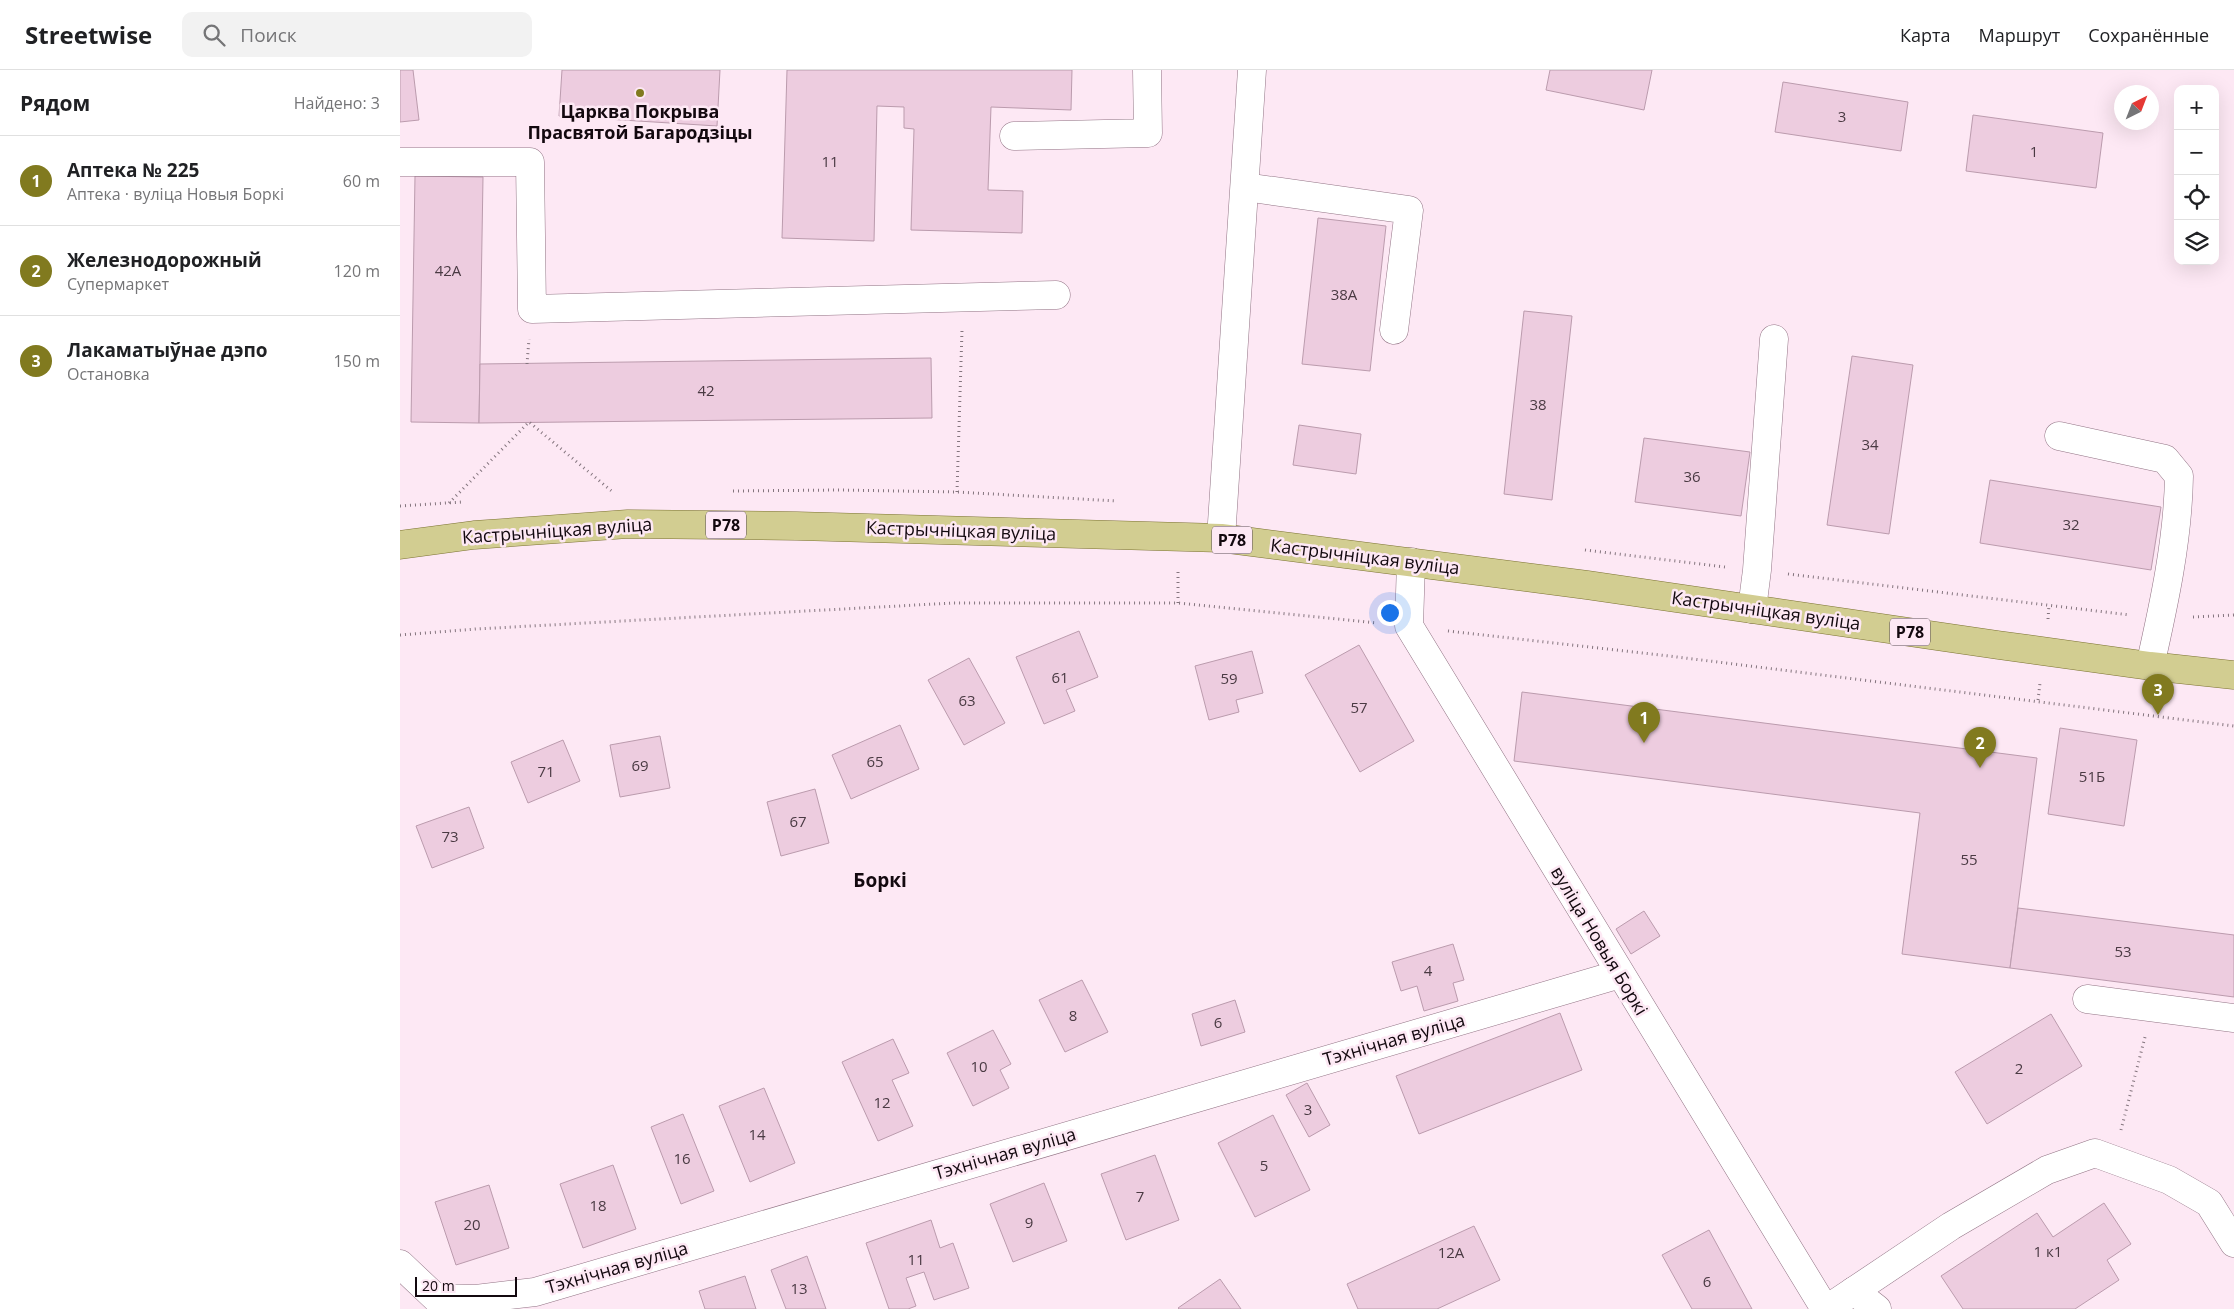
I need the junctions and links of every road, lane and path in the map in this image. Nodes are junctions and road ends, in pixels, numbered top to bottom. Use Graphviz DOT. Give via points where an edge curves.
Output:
graph roads {
  1 [pos="1147,70"];
  2 [pos="1252,70"];
  3 [pos="1014,136"];
  4 [pos="400,162"];
  5 [pos="1245,187"];
  6 [pos="1056,295"];
  7 [pos="962,297"];
  8 [pos="1394,330"];
  9 [pos="1774,340"];
  10 [pos="2059,436"];
  11 [pos="957,492"];
  12 [pos="615,493"];
  13 [pos="449,503"];
  14 [pos="1221,538"];
  15 [pos="400,545"];
  16 [pos="1411,562"];
  17 [pos="1752,609"];
  18 [pos="1409,626"];
  19 [pos="400,635"];
  20 [pos="2150,666"];
  21 [pos="2234,676"];
  22 [pos="2234,726"];
  23 [pos="1620,974"];
  24 [pos="2087,999"];
  25 [pos="2234,1018"];
  26 [pos="2138,1064"];
  27 [pos="2122,1128"];
  28 [pos="2234,1243"];
  29 [pos="400,1264"];
  30 [pos="1854,1291"];
  31 [pos="1826,1309"];
  32 [pos="1877,1309"];
  1 -- 3 [label="street" via="1148,133"];
  2 -- 5 [label="street"];
  4 -- 7 [label="street" via="530,162 532,309"];
  5 -- 8 [label="street" via="1409,210"];
  5 -- 14 [label="street"];
  6 -- 7 [label="street"];
  7 -- 11 [label="path"];
  9 -- 17 [label="street"];
  10 -- 20 [label="street" via="2164,458 2179,476 2179,509"];
  12 -- 13 [label="path" via="529,422"];
  14 -- 15 [label="main road, Кастрычніцкая вуліца / Р78" via="628,524 474,535"];
  14 -- 16 [label="main road, Кастрычніцкая вуліца / Р78"];
  16 -- 17 [label="main road, Кастрычніцкая вуліца / Р78"];
  16 -- 18 [label="street"];
  17 -- 20 [label="main road, Кастрычніцкая вуліца / Р78"];
  18 -- 19 [label="path" via="1178,603 953,602"];
  18 -- 22 [label="path"];
  18 -- 23 [label="street, вуліца Новыя Боркі"];
  20 -- 21 [label="main road, Кастрычніцкая вуліца / Р78"];
  23 -- 29 [label="street, Тэхнічная вуліца" via="534,1292 476,1299 436,1298"];
  23 -- 31 [label="street, вуліца Новыя Боркі"];
  24 -- 25 [label="street"];
  26 -- 27 [label="path"];
  28 -- 30 [label="street" via="2209,1203 2169,1180 2095,1153 2046,1170 1952,1226"];
  30 -- 31 [label="street"];
  30 -- 32 [label="street"];
}
